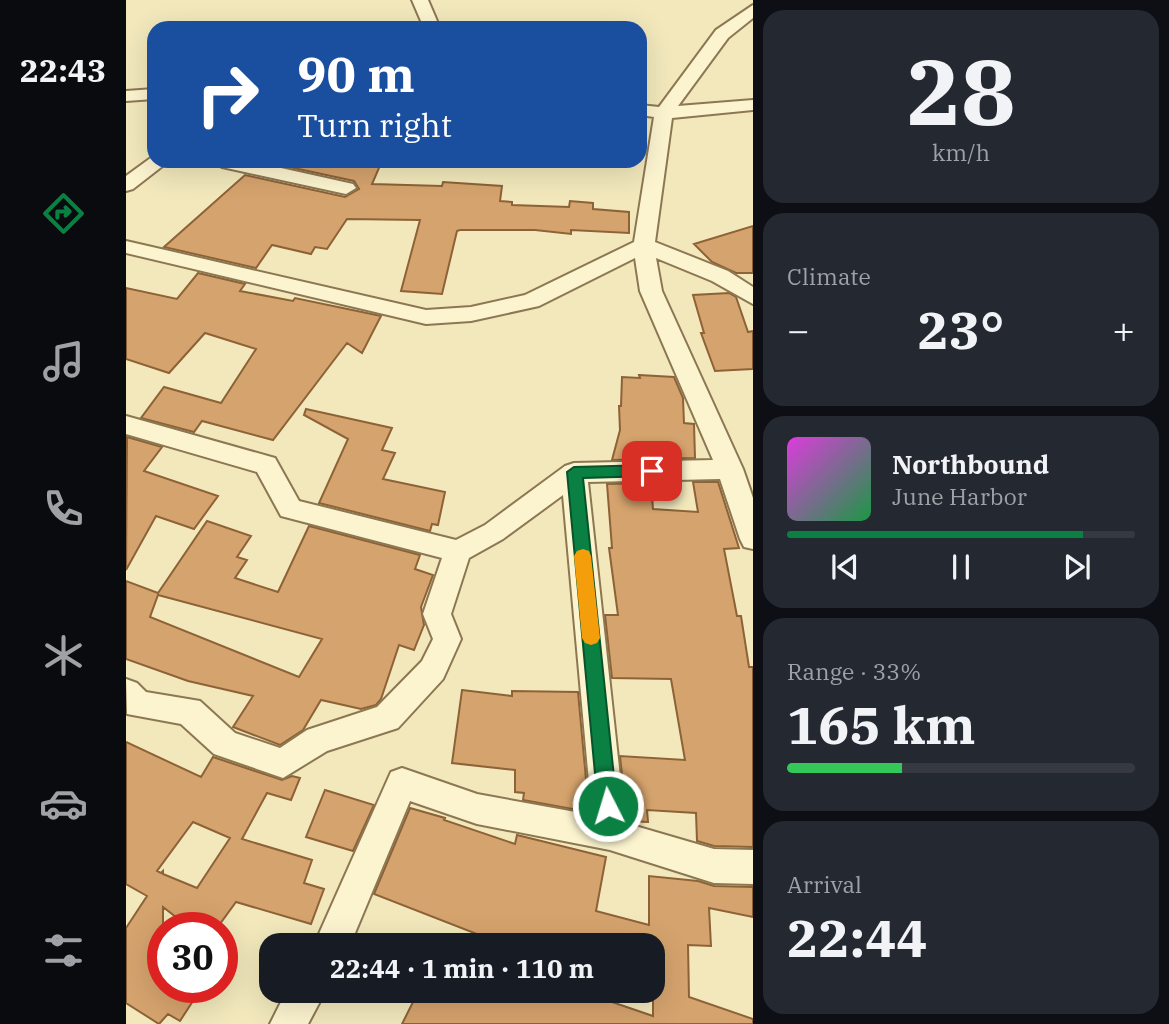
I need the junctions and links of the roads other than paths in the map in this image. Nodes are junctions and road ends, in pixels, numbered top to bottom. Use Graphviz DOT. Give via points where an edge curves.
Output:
graph roads {
  1 [pos="420,0"];
  2 [pos="752,10"];
  3 [pos="429,21"];
  4 [pos="147,94"];
  5 [pos="126,96"];
  6 [pos="752,105"];
  7 [pos="647,111"];
  8 [pos="664,113"];
  9 [pos="149,168"];
  10 [pos="254,168"];
  11 [pos="126,185"];
  12 [pos="346,188"];
  13 [pos="644,245"];
  14 [pos="126,247"];
  15 [pos="752,297"];
  16 [pos="126,425"];
  17 [pos="730,468"];
  18 [pos="574,472"];
  19 [pos="752,539"];
  20 [pos="458,551"];
  21 [pos="126,692"];
  22 [pos="610,834"];
  23 [pos="752,867"];
  24 [pos="337,933"];
  25 [pos="300,1003"];
  26 [pos="288,1024"];
  1 -- 3 [label="street"];
  2 -- 8 [label="street" via="722,34"];
  4 -- 5 [label="street"];
  6 -- 8 [label="street"];
  7 -- 8 [label="street"];
  8 -- 13 [label="street"];
  9 -- 11 [label="street"];
  10 -- 12 [label="street"];
  13 -- 14 [label="street" via="531,301 471,314 426,317"];
  13 -- 15 [label="street" via="720,276"];
  13 -- 17 [label="street" via="652,290"];
  16 -- 20 [label="street" via="266,465 290,509"];
  17 -- 18 [label="street"];
  17 -- 19 [label="street"];
  18 -- 20 [label="street" via="494,532"];
  18 -- 22 [label="street"];
  20 -- 21 [label="street" via="436,614 447,639 433,670 387,718 318,740 284,763 225,744 189,711 138,704"];
  22 -- 23 [label="street" via="714,866"];
  22 -- 24 [label="street" via="477,809 402,783"];
  25 -- 26 [label="street"];
}
